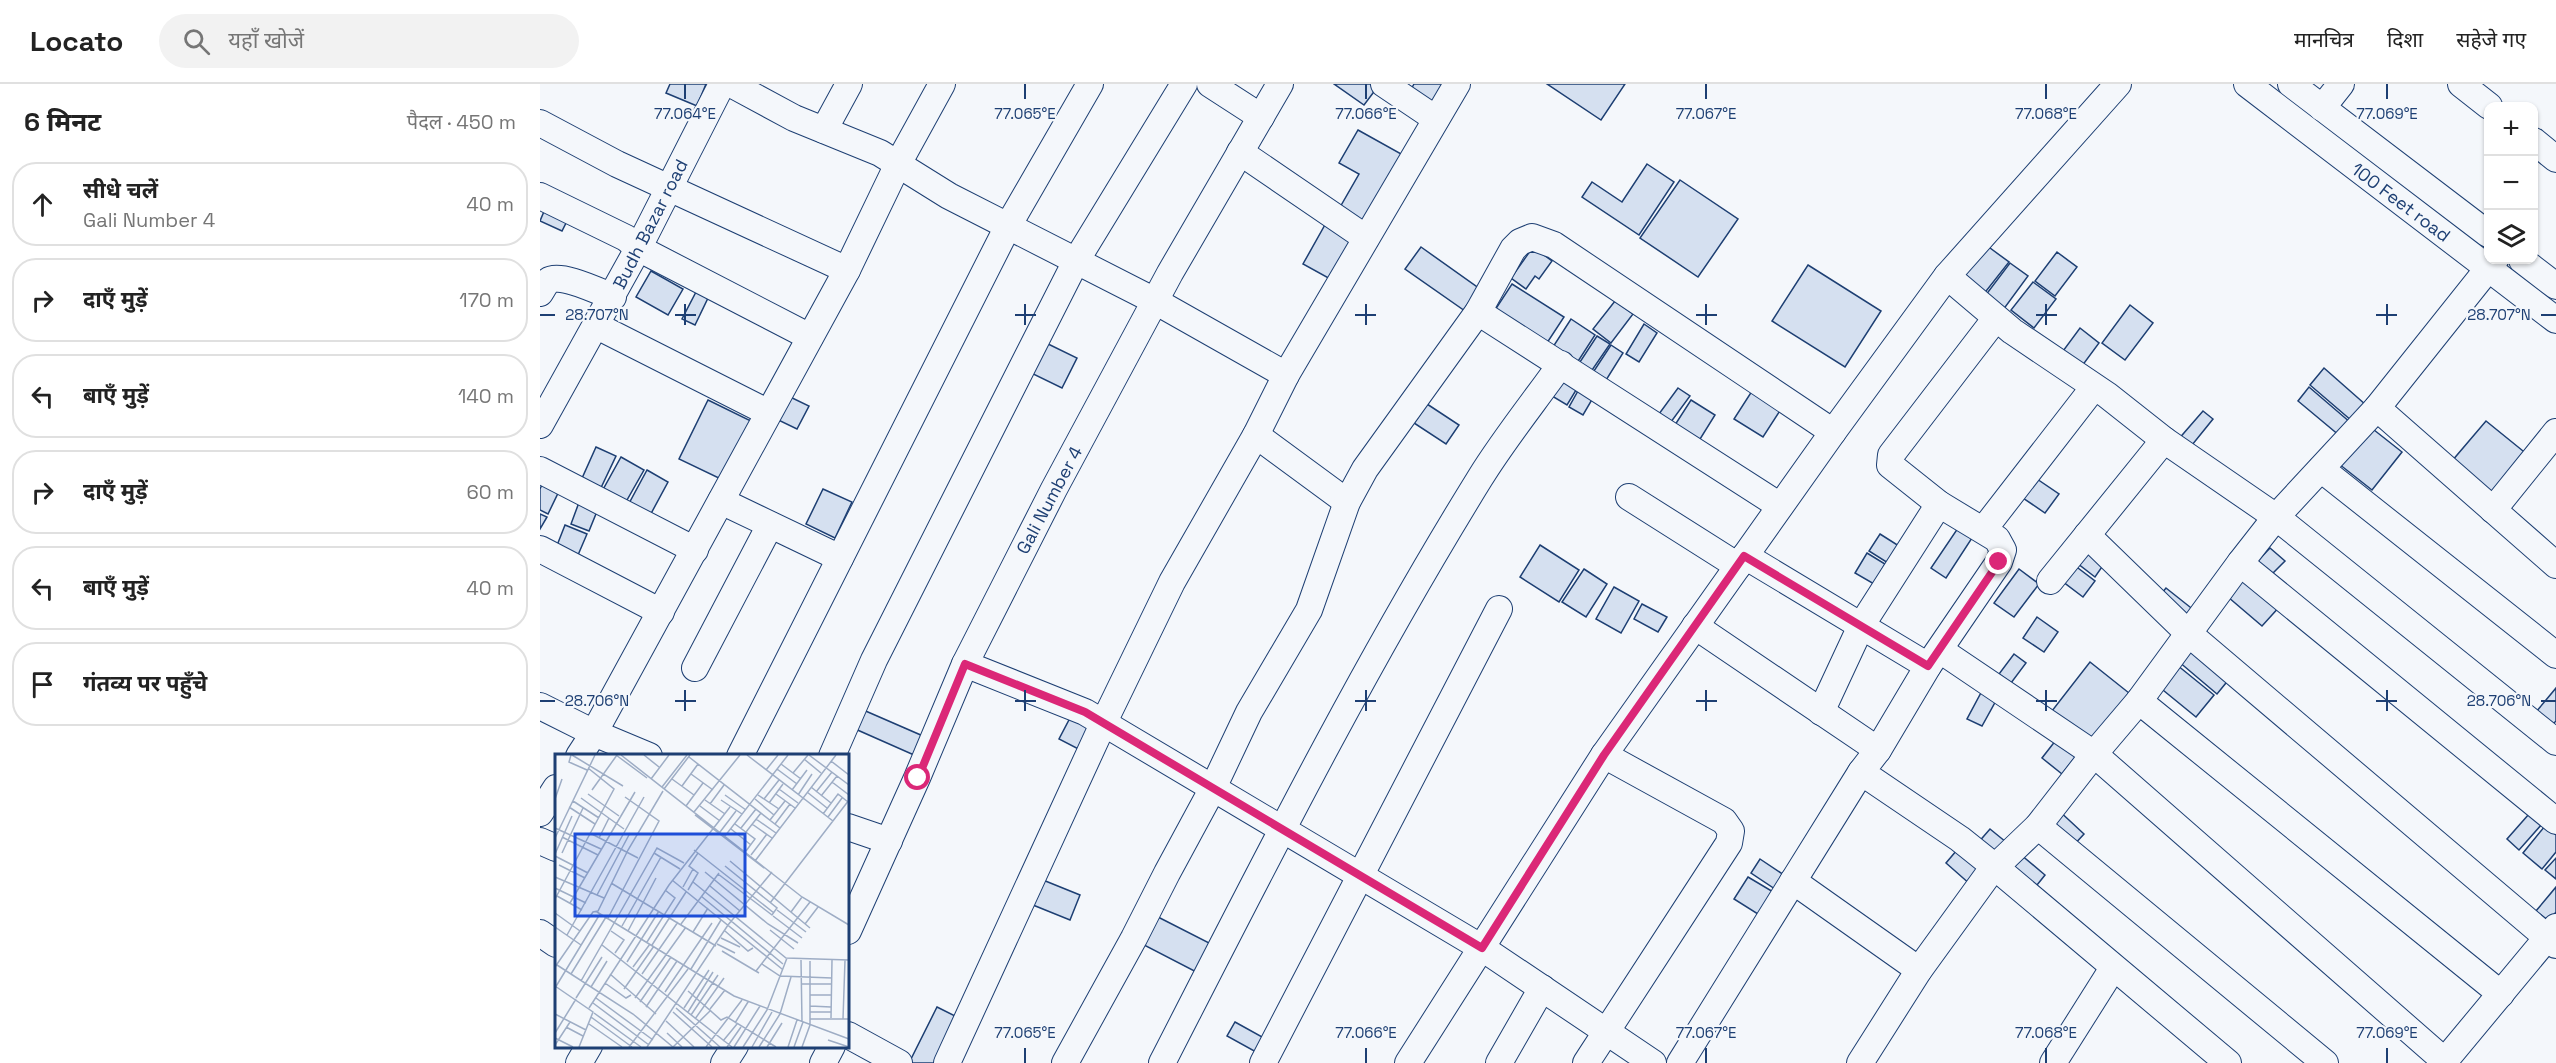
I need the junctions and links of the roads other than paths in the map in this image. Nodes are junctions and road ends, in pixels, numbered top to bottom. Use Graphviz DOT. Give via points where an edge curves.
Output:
graph roads {
  1 [pos="722,84"];
  2 [pos="731,84"];
  3 [pos="849,84"];
  4 [pos="942,84"];
  5 [pos="1090,84"];
  6 [pos="1184,84"];
  7 [pos="1210,84"];
  8 [pos="1280,84"];
  9 [pos="1384,84"];
  10 [pos="1457,84"];
  11 [pos="2118,84"];
  12 [pos="2247,84"];
  13 [pos="2291,84"];
  14 [pos="2342,84"];
  15 [pos="2461,84"];
  16 [pos="2484,102"];
  17 [pos="2322,108"];
  18 [pos="1261,117"];
  19 [pos="1436,119"];
  20 [pos="540,123"];
  21 [pos="824,130"];
  22 [pos="2538,144"];
  23 [pos="1240,152"];
  24 [pos="2556,159"];
  25 [pos="898,164"];
  26 [pos="669,188"];
  27 [pos="540,196"];
  28 [pos="1008,226"];
  29 [pos="2484,231"];
  30 [pos="1366,238"];
  31 [pos="638,248"];
  32 [pos="2484,258"];
  33 [pos="1076,261"];
  34 [pos="2492,264"];
  35 [pos="2527,264"];
  36 [pos="847,270"];
  37 [pos="1947,276"];
  38 [pos="2556,286"];
  39 [pos="540,294"];
  40 [pos="613,297"];
  41 [pos="1155,301"];
  42 [pos="1478,312"];
  43 [pos="1996,318"];
  44 [pos="2556,320"];
  45 [pos="597,326"];
  46 [pos="810,337"];
  47 [pos="1561,364"];
  48 [pos="1286,375"];
  49 [pos="2094,387"];
  50 [pos="2377,408"];
  51 [pos="767,412"];
  52 [pos="540,425"];
  53 [pos="1833,432"];
  54 [pos="2556,432"];
  55 [pos="1256,435"];
  56 [pos="2164,440"];
  57 [pos="2321,469"];
  58 [pos="540,470"];
  59 [pos="1629,497"];
  60 [pos="721,501"];
  61 [pos="1347,502"];
  62 [pos="1939,504"];
  63 [pos="1780,506"];
  64 [pos="2493,510"];
  65 [pos="2276,518"];
  66 [pos="770,525"];
  67 [pos="1984,530"];
  68 [pos="2087,535"];
  69 [pos="540,549"];
  70 [pos="694,550"];
  71 [pos="840,558"];
  72 [pos="1741,561"];
  73 [pos="2240,563"];
  74 [pos="2556,565"];
  75 [pos="2050,581"];
  76 [pos="1499,609"];
  77 [pos="661,612"];
  78 [pos="1695,626"];
  79 [pos="1861,626"];
  80 [pos="2188,633"];
  81 [pos="2556,655"];
  82 [pos="1934,658"];
  83 [pos="965,664"];
  84 [pos="695,668"];
  85 [pos="2139,701"];
  86 [pos="540,706"];
  87 [pos="1821,712"];
  88 [pos="1103,724"];
  89 [pos="594,733"];
  90 [pos="2556,742"];
  91 [pos="1878,750"];
  92 [pos="580,754"];
  93 [pos="644,754"];
  94 [pos="741,754"];
  95 [pos="833,754"];
  96 [pos="2094,754"];
  97 [pos="1604,755"];
  98 [pos="1861,772"];
  99 [pos="1213,788"];
  100 [pos="555,790"];
  101 [pos="540,813"];
  102 [pos="2556,821"];
  103 [pos="2038,826"];
  104 [pos="849,827"];
  105 [pos="1282,830"];
  106 [pos="540,841"];
  107 [pos="889,841"];
  108 [pos="555,848"];
  109 [pos="1995,867"];
  110 [pos="1360,875"];
  111 [pos="1792,881"];
  112 [pos="849,929"];
  113 [pos="540,933"];
  114 [pos="2553,937"];
  115 [pos="555,943"];
  116 [pos="1482,948"];
  117 [pos="2114,968"];
  118 [pos="1919,970"];
  119 [pos="1542,988"];
  120 [pos="2501,994"];
  121 [pos="1606,1031"];
  122 [pos="849,1036"];
  123 [pos="588,1048"];
  124 [pos="734,1048"];
  125 [pos="831,1048"];
  126 [pos="2445,1062"];
  127 [pos="579,1063"];
  128 [pos="724,1063"];
  129 [pos="823,1063"];
  130 [pos="899,1063"];
  131 [pos="947,1063"];
  132 [pos="1065,1063"];
  133 [pos="1162,1063"];
  134 [pos="1263,1063"];
  135 [pos="1408,1063"];
  136 [pos="1498,1063"];
  137 [pos="1586,1063"];
  138 [pos="1653,1063"];
  139 [pos="1680,1063"];
  140 [pos="1860,1063"];
  141 [pos="2053,1063"];
  142 [pos="2228,1063"];
  143 [pos="2325,1063"];
  1 -- 26 [label="street, Budh Bazar road"];
  2 -- 21 [label="street"];
  3 -- 21 [label="street"];
  4 -- 25 [label="street"];
  5 -- 28 [label="street"];
  6 -- 33 [label="street"];
  7 -- 18 [label="street"];
  8 -- 18 [label="street, Gali Number 4"];
  9 -- 19 [label="street"];
  10 -- 19 [label="street"];
  11 -- 37 [label="street"];
  12 -- 32 [label="street, 100 Feet road"];
  13 -- 17 [label="street, 100 Feet road"];
  14 -- 17 [label="street"];
  15 -- 16 [label="street"];
  17 -- 29 [label="street, 100 Feet road"];
  18 -- 23 [label="street, Gali Number 4"];
  19 -- 30 [label="street"];
  20 -- 26 [label="street"];
  21 -- 25 [label="street"];
  22 -- 24 [label="street"];
  23 -- 30 [label="street"];
  23 -- 41 [label="street, Gali Number 4"];
  25 -- 28 [label="street"];
  25 -- 36 [label="street"];
  26 -- 31 [label="street, Budh Bazar road"];
  26 -- 36 [label="street"];
  27 -- 31 [label="street" via="626,238"];
  28 -- 33 [label="street"];
  28 -- 71 [label="street"];
  30 -- 48 [label="street"];
  31 -- 40 [label="street, Budh Bazar road"];
  31 -- 46 [label="street"];
  33 -- 41 [label="street"];
  33 -- 95 [label="street" via="874,660"];
  34 -- 44 [label="street, 100 Feet road"];
  34 -- 50 [label="street"];
  35 -- 38 [label="street"];
  36 -- 46 [label="street"];
  37 -- 43 [label="street"];
  37 -- 53 [label="street"];
  39 -- 40 [label="street" via="549,280 555,279 582,284"];
  40 -- 45 [label="street, Budh Bazar road"];
  41 -- 48 [label="street"];
  41 -- 83 [label="street, Gali Number 4"];
  42 -- 47 [label="street"];
  42 -- 53 [label="street" via="1520,242 1533,237 1554,244"];
  42 -- 61 [label="street" via="1381,444"];
  43 -- 49 [label="street"];
  43 -- 62 [label="street" via="1891,454 1890,465"];
  45 -- 51 [label="street"];
  45 -- 52 [label="street, Budh Bazar road"];
  46 -- 51 [label="street"];
  47 -- 63 [label="street"];
  47 -- 105 [label="street" via="1480,477 1341,716"];
  48 -- 55 [label="street"];
  49 -- 56 [label="street"];
  49 -- 67 [label="street"];
  50 -- 57 [label="street"];
  50 -- 64 [label="street"];
  51 -- 60 [label="street"];
  53 -- 63 [label="street"];
  54 -- 64 [label="street"];
  55 -- 61 [label="street"];
  55 -- 88 [label="street" via="1172,582"];
  56 -- 65 [label="street"];
  56 -- 68 [label="street"];
  57 -- 65 [label="street"];
  57 -- 81 [label="street"];
  58 -- 70 [label="street"];
  59 -- 72 [label="street"];
  60 -- 66 [label="street"];
  60 -- 70 [label="street"];
  61 -- 99 [label="street" via="1309,610 1249,712"];
  62 -- 67 [label="street"];
  62 -- 79 [label="street"];
  63 -- 72 [label="street"];
  64 -- 74 [label="street"];
  65 -- 73 [label="street"];
  65 -- 90 [label="street"];
  66 -- 71 [label="street"];
  66 -- 84 [label="street"];
  67 -- 82 [label="street" via="1997,539 2003,550 1999,562"];
  68 -- 75 [label="street"];
  68 -- 80 [label="street"];
  69 -- 77 [label="street"];
  70 -- 77 [label="street"];
  71 -- 94 [label="street"];
  72 -- 78 [label="street"];
  72 -- 79 [label="street"];
  73 -- 80 [label="street"];
  73 -- 102 [label="street"];
  76 -- 110 [label="street"];
  77 -- 89 [label="street"];
  78 -- 87 [label="street"];
  78 -- 97 [label="street"];
  79 -- 82 [label="street"];
  79 -- 87 [label="street"];
  80 -- 85 [label="street"];
  80 -- 114 [label="street"];
  82 -- 91 [label="street"];
  82 -- 96 [label="street"];
  83 -- 88 [label="street" via="1085,712"];
  83 -- 107 [label="street, Gali Number 4"];
  85 -- 96 [label="street"];
  85 -- 120 [label="street"];
  86 -- 89 [label="street"];
  87 -- 91 [label="street"];
  88 -- 99 [label="street"];
  88 -- 131 [label="street"];
  89 -- 92 [label="street"];
  89 -- 93 [label="street"];
  91 -- 98 [label="street"];
  96 -- 103 [label="street"];
  96 -- 126 [label="street"];
  97 -- 116 [label="street"];
  97 -- 121 [label="street" via="1724,821 1731,831 1728,843"];
  98 -- 109 [label="street"];
  98 -- 111 [label="street"];
  99 -- 105 [label="street"];
  99 -- 132 [label="street"];
  100 -- 101 [label="street"];
  103 -- 109 [label="street"];
  103 -- 143 [label="street"];
  104 -- 107 [label="street"];
  105 -- 110 [label="street"];
  105 -- 133 [label="street"];
  106 -- 108 [label="street"];
  107 -- 112 [label="street, Gali Number 4"];
  109 -- 117 [label="street"];
  109 -- 118 [label="street"];
  110 -- 116 [label="street"];
  110 -- 134 [label="street"];
  111 -- 118 [label="street"];
  111 -- 139 [label="street"];
  113 -- 115 [label="street"];
  114 -- 120 [label="street"];
  116 -- 119 [label="street"];
  116 -- 135 [label="street"];
  117 -- 141 [label="street"];
  117 -- 142 [label="street"];
  118 -- 140 [label="street"];
  119 -- 121 [label="street"];
  119 -- 136 [label="street"];
  120 -- 126 [label="street"];
  121 -- 137 [label="street"];
  121 -- 138 [label="street"];
  122 -- 130 [label="street"];
  123 -- 127 [label="street"];
  124 -- 128 [label="street"];
  125 -- 129 [label="street"];
}
